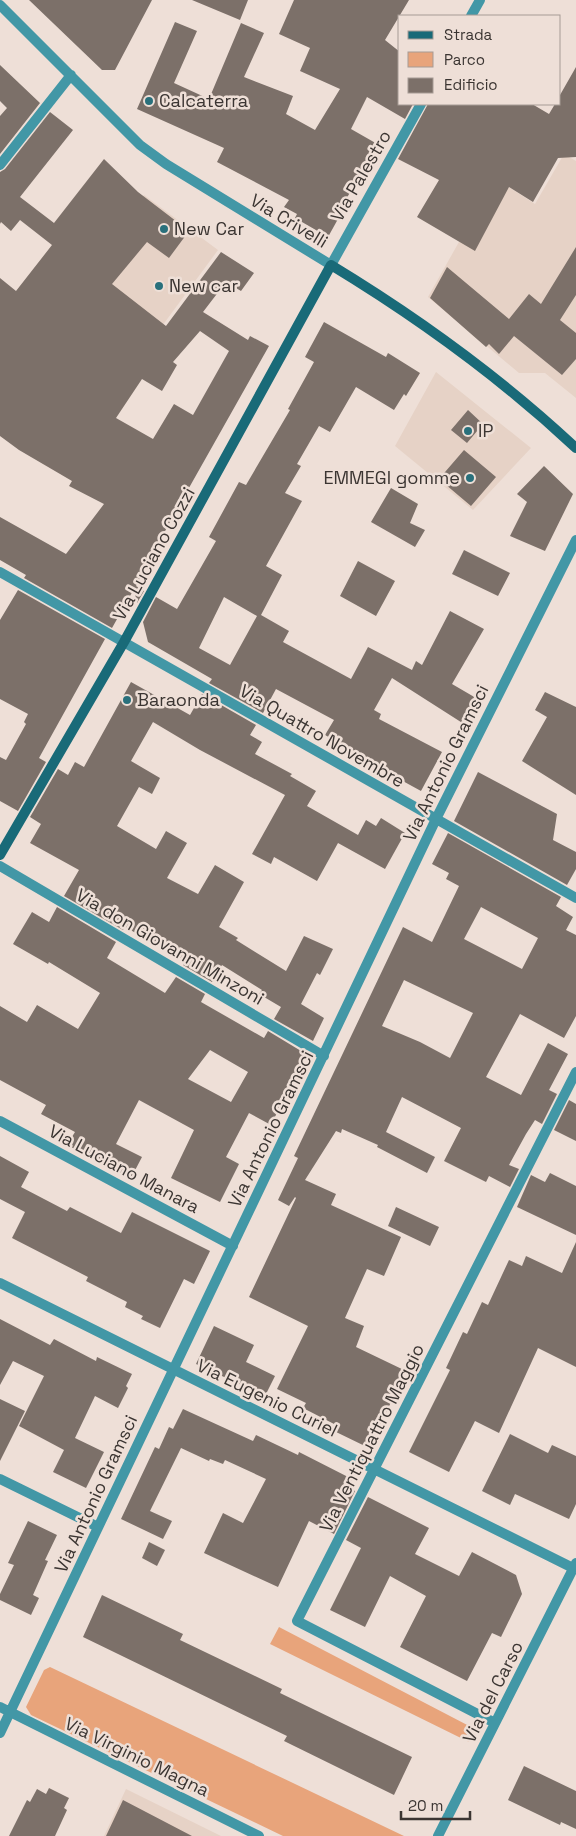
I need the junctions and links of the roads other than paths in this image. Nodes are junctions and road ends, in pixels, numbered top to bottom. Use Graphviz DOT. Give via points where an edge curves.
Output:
graph roads {
  1 [pos="480,0"];
  2 [pos="0,5"];
  3 [pos="472,15"];
  4 [pos="71,75"];
  5 [pos="420,105"];
  6 [pos="0,165"];
  7 [pos="331,265"];
  8 [pos="576,448"];
  9 [pos="576,540"];
  10 [pos="0,572"];
  11 [pos="124,642"];
  12 [pos="436,819"];
  13 [pos="0,854"];
  14 [pos="0,866"];
  15 [pos="576,898"];
  16 [pos="324,1056"];
  17 [pos="576,1072"];
  18 [pos="0,1121"];
  19 [pos="233,1246"];
  20 [pos="0,1283"];
  21 [pos="173,1370"];
  22 [pos="374,1469"];
  23 [pos="0,1479"];
  24 [pos="98,1527"];
  25 [pos="575,1566"];
  26 [pos="0,1707"];
  27 [pos="10,1712"];
  28 [pos="495,1723"];
  29 [pos="0,1734"];
  30 [pos="259,1836"];
  31 [pos="438,1836"];
  1 -- 3 [label="street"];
  2 -- 4 [label="street, Via Crivelli"];
  4 -- 6 [label="street"];
  4 -- 7 [label="street, Via Crivelli" via="147,150 166,164"];
  5 -- 7 [label="street, Via Palestro"];
  7 -- 8 [label="street, Via Crivelli" via="466,354"];
  7 -- 11 [label="street, Via Luciano Cozzi"];
  9 -- 12 [label="street, Via Antonio Gramsci"];
  10 -- 11 [label="street, Via Quattro Novembre"];
  11 -- 12 [label="street, Via Quattro Novembre"];
  11 -- 13 [label="street, Via Luciano Cozzi"];
  12 -- 15 [label="street, Via Quattro Novembre"];
  12 -- 16 [label="street, Via Antonio Gramsci"];
  14 -- 16 [label="street, Via don Giovanni Minzoni"];
  16 -- 19 [label="street, Via Antonio Gramsci"];
  17 -- 22 [label="street, Via Ventiquattro Maggio"];
  18 -- 19 [label="street, Via Luciano Manara"];
  19 -- 21 [label="street, Via Antonio Gramsci"];
  20 -- 21 [label="street, Via Eugenio Curiel"];
  21 -- 22 [label="street, Via Eugenio Curiel"];
  21 -- 24 [label="street, Via Antonio Gramsci"];
  22 -- 25 [label="street, Via Eugenio Curiel"];
  22 -- 28 [label="street, Via Ventiquattro Maggio" via="297,1621"];
  23 -- 24 [label="street"];
  24 -- 27 [label="street, Via Antonio Gramsci"];
  25 -- 28 [label="street, Via del Carso"];
  26 -- 27 [label="street, Via Virginio Magna"];
  27 -- 29 [label="street, Via Antonio Gramsci"];
  27 -- 30 [label="street, Via Virginio Magna"];
  28 -- 31 [label="street, Via del Carso"];
}
